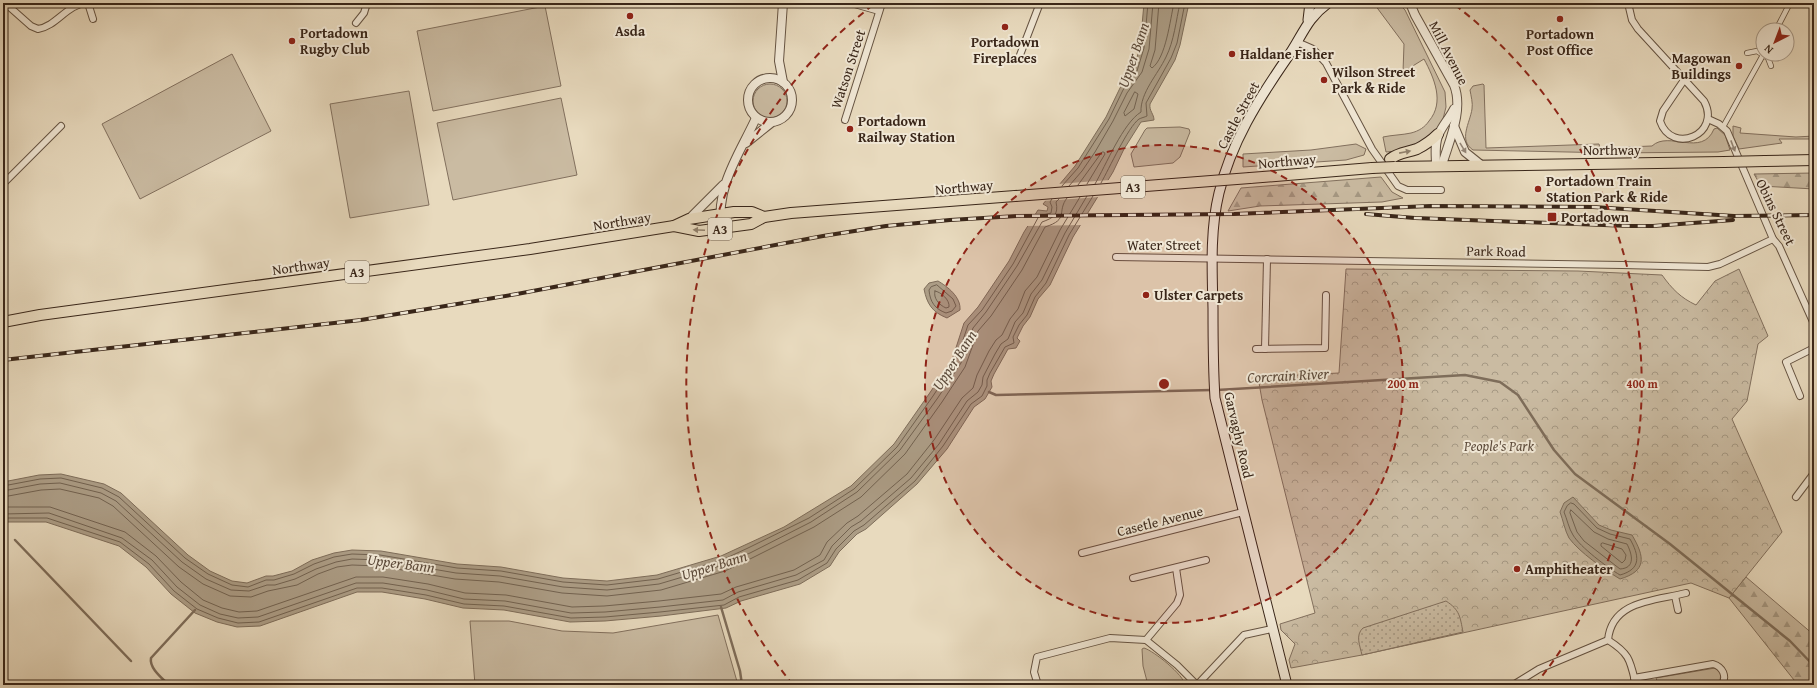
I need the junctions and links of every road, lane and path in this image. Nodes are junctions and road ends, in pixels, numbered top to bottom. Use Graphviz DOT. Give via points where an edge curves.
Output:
graph roads {
  1 [pos="5,3"];
  2 [pos="87,3"];
  3 [pos="366,3"];
  4 [pos="783,3"];
  5 [pos="851,3"];
  6 [pos="882,3"];
  7 [pos="1040,3"];
  8 [pos="1310,3"];
  9 [pos="1328,3"];
  10 [pos="1405,3"];
  11 [pos="1410,3"];
  12 [pos="1628,3"];
  13 [pos="1790,3"];
  14 [pos="879,11"];
  15 [pos="1415,15"];
  16 [pos="93,19"];
  17 [pos="1308,20"];
  18 [pos="1780,22"];
  19 [pos="356,23"];
  20 [pos="1297,42"];
  21 [pos="1755,51"];
  22 [pos="1747,53"];
  23 [pos="1020,55"];
  24 [pos="780,61"];
  25 [pos="1759,62"];
  26 [pos="1770,62"];
  27 [pos="1771,66"];
  28 [pos="769,78"];
  29 [pos="1684,80"];
  30 [pos="782,82"];
  31 [pos="1456,104"];
  32 [pos="756,118"];
  33 [pos="1708,119"];
  34 [pos="844,120"];
  35 [pos="771,122"];
  36 [pos="61,126"];
  37 [pos="1454,126"];
  38 [pos="1724,127"];
  39 [pos="1438,134"];
  40 [pos="744,144"];
  41 [pos="1814,160"];
  42 [pos="1229,162"];
  43 [pos="1392,163"];
  44 [pos="1480,164"];
  45 [pos="1439,166"];
  46 [pos="726,181"];
  47 [pos="3,184"];
  48 [pos="1442,190"];
  49 [pos="719,214"];
  50 [pos="764,217"];
  51 [pos="689,219"];
  52 [pos="674,226"];
  53 [pos="720,229"];
  54 [pos="1773,239"];
  55 [pos="1116,257"];
  56 [pos="1212,257"];
  57 [pos="1267,259"];
  58 [pos="1326,296"];
  59 [pos="3,322"];
  60 [pos="1814,324"];
  61 [pos="1814,348"];
  62 [pos="1265,349"];
  63 [pos="1256,350"];
  64 [pos="1800,396"];
  65 [pos="1814,472"];
  66 [pos="1796,497"];
  67 [pos="1243,512"];
  68 [pos="1082,553"];
  69 [pos="1206,560"];
  70 [pos="1176,568"];
  71 [pos="1133,578"];
  72 [pos="1686,593"];
  73 [pos="1675,596"];
  74 [pos="1678,610"];
  75 [pos="1272,629"];
  76 [pos="1146,640"];
  77 [pos="1608,640"];
  78 [pos="1634,678"];
  79 [pos="1038,685"];
  80 [pos="1197,685"];
  81 [pos="1287,685"];
  82 [pos="1513,685"];
  83 [pos="1636,685"];
  84 [pos="1722,685"];
  1 -- 2 [label="street" via="38,29 47,26 80,3"];
  2 -- 16 [label="street"];
  3 -- 19 [label="street" via="364,13"];
  4 -- 24 [label="street"];
  5 -- 14 [label="street"];
  6 -- 14 [label="street, Watson Street"];
  7 -- 23 [label="street"];
  8 -- 17 [label="main road, Castle Street"];
  9 -- 17 [label="main road, Castle Street"];
  10 -- 15 [label="street, Mill Avenue"];
  11 -- 15 [label="street, Mill Avenue"];
  12 -- 29 [label="street" via="1632,20 1638,29"];
  13 -- 18 [label="street"];
  14 -- 34 [label="street, Watson Street"];
  15 -- 31 [label="street, Mill Avenue" via="1454,85 1457,94"];
  17 -- 20 [label="main road, Castle Street"];
  20 -- 42 [label="main road, Castle Street" via="1258,102"];
  20 -- 48 [label="street" via="1313,49 1326,64 1372,149 1398,186 1407,190"];
  21 -- 22 [label="street"];
  24 -- 28 [label="street"];
  24 -- 30 [label="street"];
  25 -- 38 [label="street"];
  26 -- 27 [label="street"];
  28 -- 30 [label="street"];
  28 -- 32 [label="street" via="755,83 748,94 749,107"];
  29 -- 33 [label="street" via="1704,100 1708,107"];
  29 -- 33 [label="street" via="1663,111 1660,121 1663,128 1672,138 1686,139 1702,130"];
  30 -- 35 [label="street" via="791,94 791,107 783,118"];
  31 -- 37 [label="street, Mill Avenue"];
  31 -- 39 [label="street, Mill Avenue"];
  32 -- 35 [label="street"];
  32 -- 40 [label="street"];
  33 -- 38 [label="street"];
  35 -- 40 [label="street"];
  36 -- 47 [label="street"];
  37 -- 44 [label="street, one-way" via="1465,152"];
  37 -- 45 [label="street, Mill Avenue"];
  38 -- 54 [label="street, Obins Street, one-way"];
  43 -- 39 [label="highway, one-way" via="1399,153 1415,150"];
  39 -- 45 [label="street, Mill Avenue" via="1436,145"];
  40 -- 46 [label="street" via="736,155"];
  41 -- 44 [label="highway, Northway / A3, bridge"];
  42 -- 56 [label="main road, Garvaghy Road" via="1217,203"];
  43 -- 45 [label="highway, Northway / A3"];
  43 -- 50 [label="highway, Northway / A3, bridge" via="1375,168"];
  44 -- 45 [label="highway, Northway / A3"];
  46 -- 49 [label="street"];
  46 -- 51 [label="street"];
  49 -- 50 [label="highway, Northway / A3" via="752,212"];
  49 -- 51 [label="highway, Northway / A3"];
  49 -- 53 [label="street"];
  50 -- 53 [label="highway, Northway / A3" via="751,224"];
  51 -- 52 [label="highway, Northway / A3"];
  53 -- 52 [label="highway, Northway / A3, one-way" via="699,231"];
  52 -- 59 [label="highway, Northway / A3" via="530,249"];
  54 -- 57 [label="street, Park Road" via="1720,264 1701,268"];
  54 -- 60 [label="street, Obins Street" via="1779,246"];
  55 -- 56 [label="street, Water Street"];
  56 -- 57 [label="street, Park Road"];
  56 -- 67 [label="main road, Garvaghy Road" via="1215,398"];
  57 -- 62 [label="street"];
  58 -- 62 [label="street" via="1325,348"];
  61 -- 64 [label="street" via="1786,362"];
  62 -- 63 [label="street"];
  65 -- 66 [label="street"];
  67 -- 68 [label="street, Casetle Avenue"];
  67 -- 75 [label="main road, Garvaghy Road"];
  69 -- 70 [label="street"];
  70 -- 71 [label="street"];
  70 -- 76 [label="street" via="1180,595 1177,603"];
  72 -- 73 [label="street"];
  73 -- 74 [label="street"];
  73 -- 77 [label="street" via="1640,603 1624,611 1616,617 1609,629"];
  75 -- 80 [label="street" via="1244,635"];
  75 -- 81 [label="main road, Garvaghy Road"];
  76 -- 79 [label="street" via="1110,638 1037,657 1034,672"];
  76 -- 80 [label="street"];
  77 -- 78 [label="street" via="1629,658"];
  77 -- 82 [label="street" via="1539,669"];
  78 -- 83 [label="street"];
  78 -- 84 [label="street" via="1713,664 1723,670 1725,680"];
}
